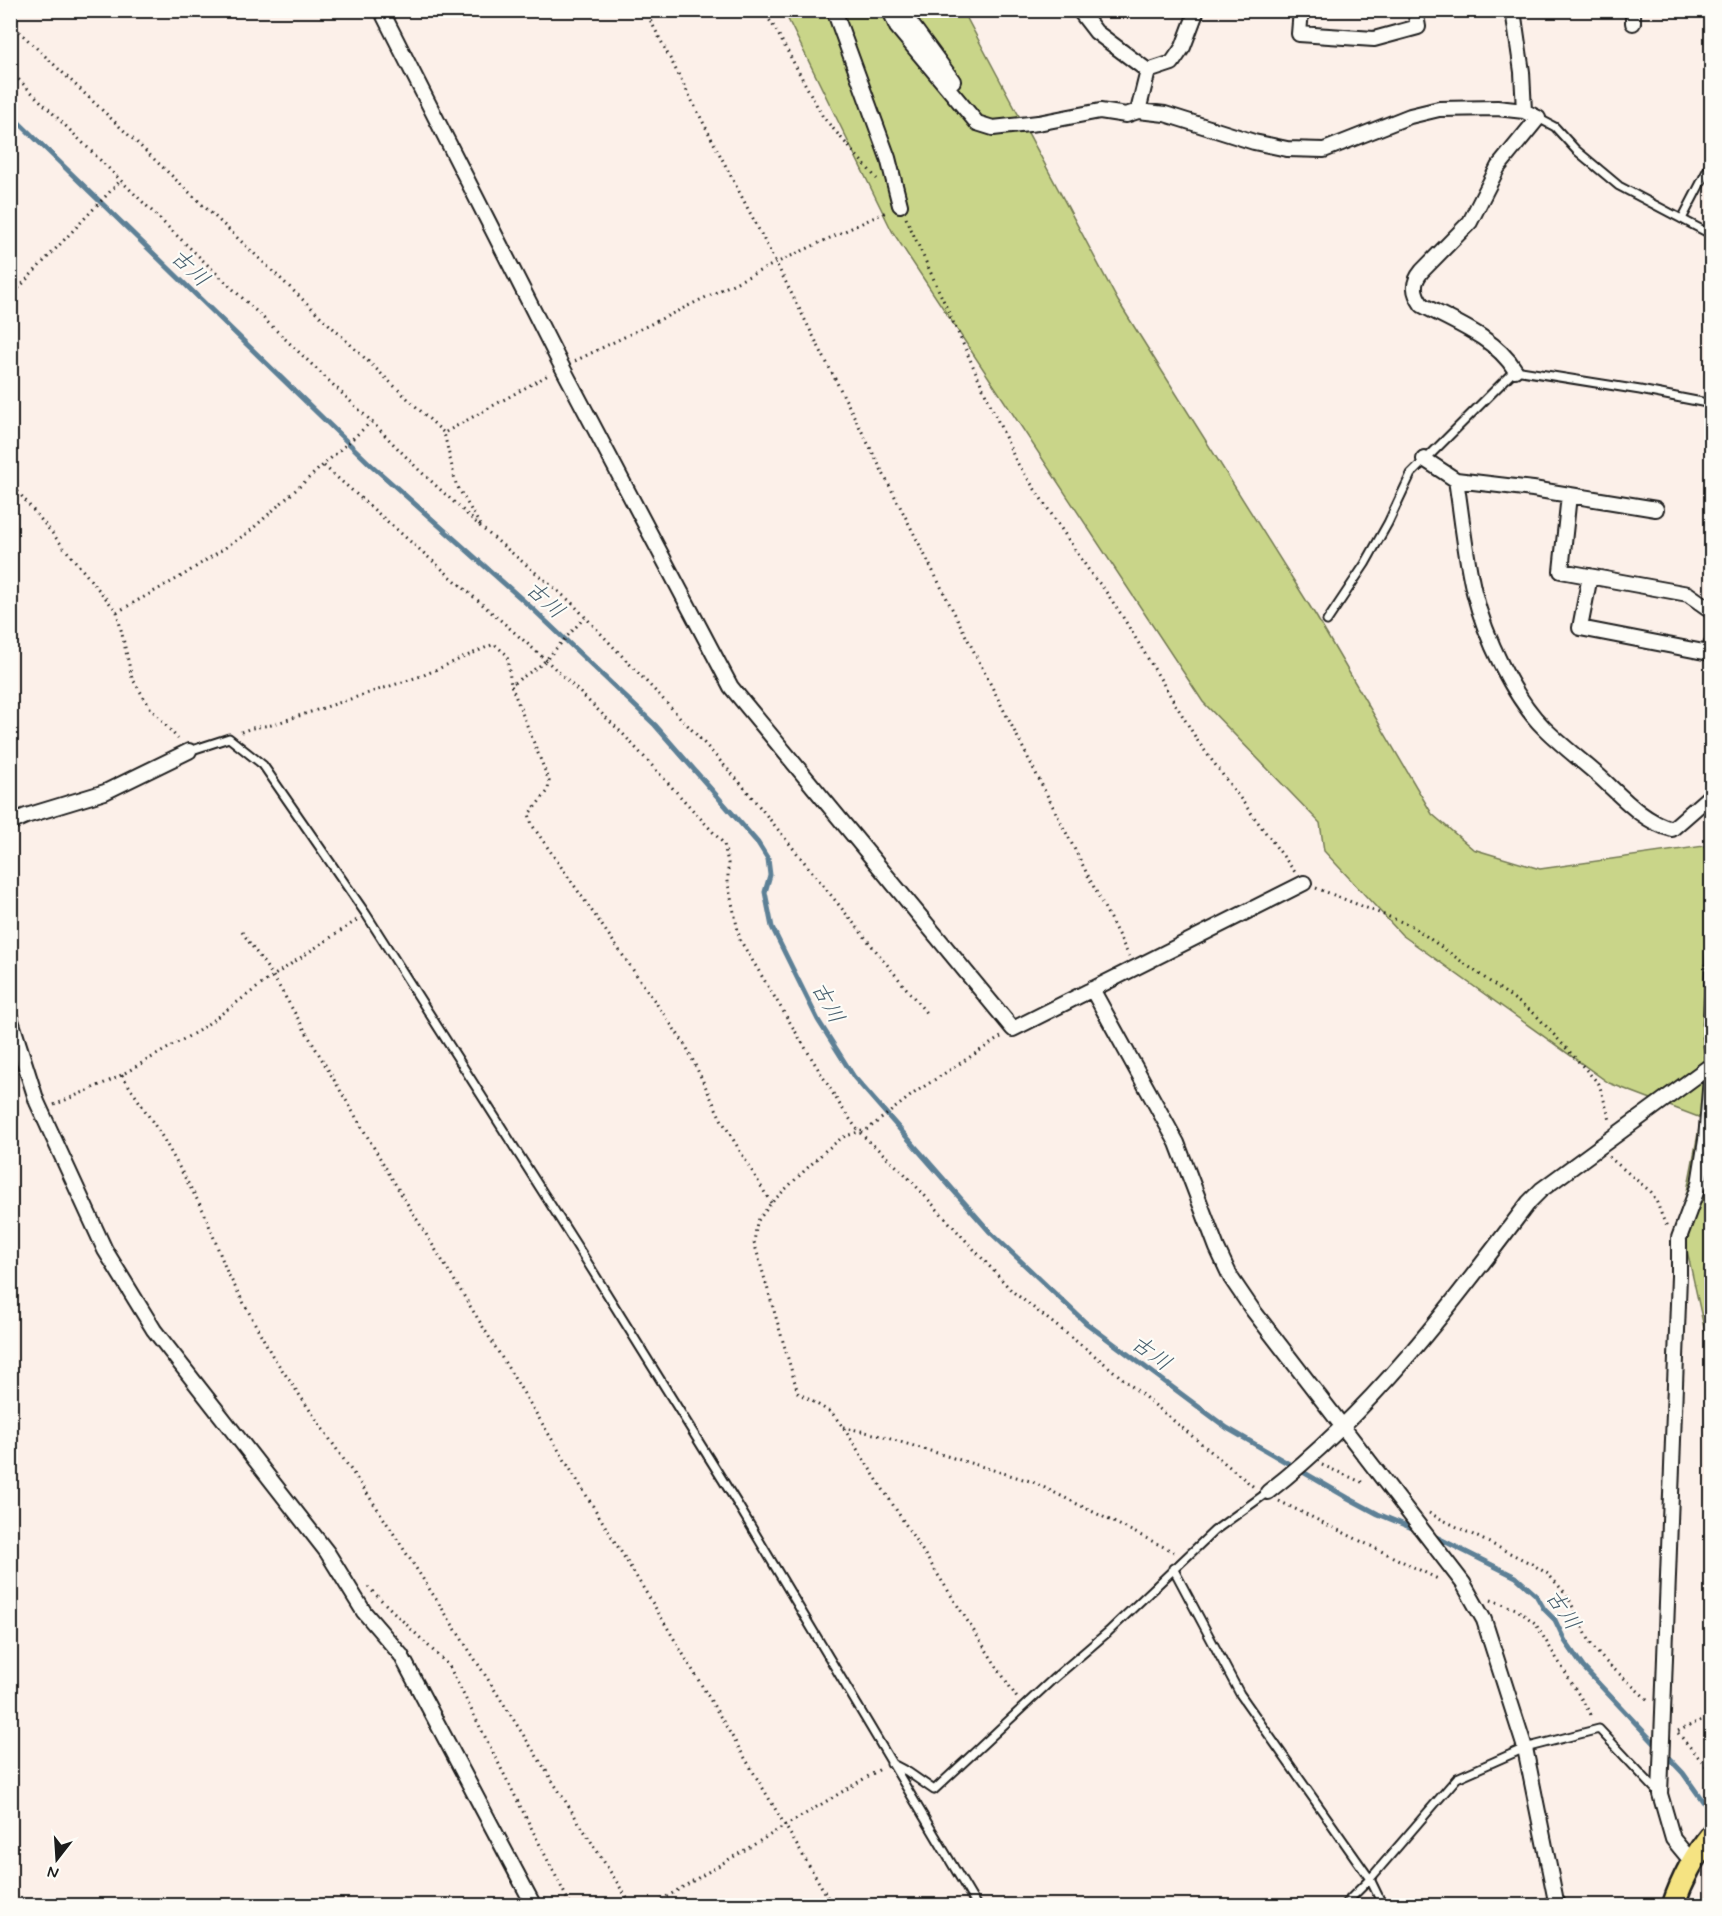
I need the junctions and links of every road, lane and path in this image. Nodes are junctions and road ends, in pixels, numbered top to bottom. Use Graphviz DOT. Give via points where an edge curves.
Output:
graph roads {
  1 [pos="381,10"];
  2 [pos="645,10"];
  3 [pos="762,10"];
  4 [pos="834,10"];
  5 [pos="890,10"];
  6 [pos="906,10"];
  7 [pos="1079,10"];
  8 [pos="1197,10"];
  9 [pos="1301,10"];
  10 [pos="1415,10"];
  11 [pos="1513,10"];
  12 [pos="10,23"];
  13 [pos="10,71"];
  14 [pos="1148,71"];
  15 [pos="965,107"];
  16 [pos="1138,111"];
  17 [pos="1524,111"];
  18 [pos="1538,118"];
  19 [pos="1712,161"];
  20 [pos="877,178"];
  21 [pos="121,180"];
  22 [pos="900,205"];
  23 [pos="1682,219"];
  24 [pos="1712,235"];
  25 [pos="776,263"];
  26 [pos="10,297"];
  27 [pos="563,367"];
  28 [pos="1515,370"];
  29 [pos="1712,404"];
  30 [pos="372,422"];
  31 [pos="444,434"];
  32 [pos="1424,459"];
  33 [pos="324,466"];
  34 [pos="1456,480"];
  35 [pos="10,482"];
  36 [pos="1569,495"];
  37 [pos="1656,509"];
  38 [pos="483,529"];
  39 [pos="1590,576"];
  40 [pos="1712,611"];
  41 [pos="117,612"];
  42 [pos="585,617"];
  43 [pos="1327,621"];
  44 [pos="1712,643"];
  45 [pos="546,660"];
  46 [pos="511,685"];
  47 [pos="229,738"];
  48 [pos="189,752"];
  49 [pos="1712,794"];
  50 [pos="10,823"];
  51 [pos="1304,884"];
  52 [pos="1712,910"];
  53 [pos="366,914"];
  54 [pos="242,933"];
  55 [pos="1135,968"];
  56 [pos="273,976"];
  57 [pos="1092,989"];
  58 [pos="927,1014"];
  59 [pos="10,1017"];
  60 [pos="1012,1029"];
  61 [pos="1710,1066"];
  62 [pos="122,1074"];
  63 [pos="37,1102"];
  64 [pos="859,1132"];
  65 [pos="1603,1145"];
  66 [pos="771,1203"];
  67 [pos="1679,1238"];
  68 [pos="843,1427"];
  69 [pos="1342,1427"];
  70 [pos="1306,1462"];
  71 [pos="1265,1494"];
  72 [pos="1400,1501"];
  73 [pos="1185,1558"];
  74 [pos="1173,1568"];
  75 [pos="1441,1580"];
  76 [pos="1465,1588"];
  77 [pos="370,1589"];
  78 [pos="1023,1707"];
  79 [pos="1712,1714"];
  80 [pos="1664,1720"];
  81 [pos="1599,1729"];
  82 [pos="1678,1731"];
  83 [pos="1524,1748"];
  84 [pos="891,1763"];
  85 [pos="1712,1773"];
  86 [pos="1660,1794"];
  87 [pos="785,1825"];
  88 [pos="1708,1839"];
  89 [pos="1692,1862"];
  90 [pos="1370,1879"];
  91 [pos="534,1905"];
  92 [pos="571,1905"];
  93 [pos="632,1905"];
  94 [pos="651,1905"];
  95 [pos="833,1905"];
  96 [pos="977,1905"];
  97 [pos="1343,1905"];
  98 [pos="1383,1905"];
  99 [pos="1557,1905"];
  100 [pos="1673,1905"];
  1 -- 27 [label="street"];
  2 -- 25 [label="path"];
  3 -- 20 [label="path" via="823,117"];
  4 -- 22 [label="street" via="888,158"];
  5 -- 15 [label="street" via="897,27"];
  6 -- 15 [label="street" via="909,21 954,82"];
  7 -- 14 [label="street" via="1096,32"];
  8 -- 14 [label="street" via="1183,47 1172,63"];
  9 -- 10 [label="street" via="1299,34 1374,39 1418,27"];
  11 -- 17 [label="street"];
  12 -- 31 [label="path"];
  13 -- 21 [label="path"];
  14 -- 16 [label="street"];
  15 -- 16 [label="street" via="977,123 993,128 1100,111 1126,115"];
  16 -- 17 [label="street" via="1165,114 1287,149 1324,150 1439,108"];
  17 -- 18 [label="street"];
  18 -- 23 [label="lane" via="1555,127 1619,186"];
  18 -- 28 [label="street" via="1498,167 1470,222 1422,271 1414,286 1416,298 1422,304 1491,343"];
  19 -- 23 [label="lane"];
  21 -- 26 [label="path"];
  21 -- 30 [label="path"];
  22 -- 25 [label="path"];
  22 -- 51 [label="path" via="1016,462 1121,614 1199,743"];
  23 -- 24 [label="lane"];
  25 -- 27 [label="path"];
  25 -- 55 [label="path"];
  27 -- 31 [label="path"];
  27 -- 60 [label="street" via="730,687"];
  28 -- 29 [label="lane"];
  28 -- 32 [label="lane"];
  30 -- 33 [label="path"];
  30 -- 38 [label="path"];
  31 -- 38 [label="path" via="456,484"];
  32 -- 34 [label="street"];
  32 -- 43 [label="lane" via="1411,474 1365,564"];
  33 -- 41 [label="path" via="249,532"];
  33 -- 45 [label="path"];
  34 -- 36 [label="street"];
  34 -- 49 [label="street" via="1474,592 1487,630 1508,679 1544,728 1659,826 1672,829"];
  35 -- 41 [label="path"];
  36 -- 37 [label="street"];
  36 -- 39 [label="street" via="1561,571"];
  38 -- 42 [label="path"];
  39 -- 40 [label="street" via="1688,594"];
  39 -- 44 [label="street" via="1580,628 1708,653"];
  41 -- 48 [label="path" via="132,678 151,709"];
  42 -- 45 [label="path"];
  42 -- 58 [label="path" via="742,785"];
  45 -- 46 [label="path"];
  45 -- 64 [label="path" via="623,734 724,844 728,884 741,940"];
  46 -- 47 [label="path" via="507,655 495,644 424,675"];
  46 -- 66 [label="path" via="549,781 548,790 529,814 532,825 686,1046 721,1119"];
  47 -- 48 [label="lane"];
  47 -- 53 [label="lane" via="263,765"];
  48 -- 50 [label="street" via="105,792"];
  51 -- 55 [label="street"];
  51 -- 65 [label="path" via="1412,926 1535,1014 1599,1084 1610,1119"];
  52 -- 61 [label="lane" via="1707,1033"];
  53 -- 56 [label="path"];
  53 -- 84 [label="lane" via="730,1493"];
  54 -- 56 [label="path"];
  55 -- 57 [label="street"];
  56 -- 62 [label="path" via="198,1031"];
  56 -- 87 [label="path"];
  57 -- 60 [label="street"];
  57 -- 69 [label="street" via="1177,1143 1231,1278"];
  59 -- 63 [label="street"];
  60 -- 64 [label="path"];
  61 -- 65 [label="street"];
  61 -- 67 [label="street" via="1699,1184"];
  62 -- 63 [label="path" via="53,1105"];
  62 -- 93 [label="path" via="204,1212 226,1272 272,1355 408,1556"];
  63 -- 91 [label="street" via="105,1250 154,1330 327,1552 364,1612 400,1655"];
  64 -- 66 [label="path" via="834,1144"];
  64 -- 71 [label="path" via="904,1173 1012,1291"];
  65 -- 67 [label="path" via="1651,1192 1663,1220"];
  65 -- 69 [label="street" via="1529,1202 1454,1302"];
  66 -- 68 [label="path" via="757,1222 754,1242 798,1393 832,1413"];
  67 -- 80 [label="street"];
  68 -- 73 [label="path" via="1033,1482"];
  68 -- 78 [label="path"];
  69 -- 70 [label="street"];
  69 -- 72 [label="street"];
  70 -- 71 [label="street"];
  70 -- 72 [label="path"];
  71 -- 73 [label="lane"];
  71 -- 75 [label="path"];
  72 -- 76 [label="street"];
  72 -- 80 [label="path" via="1548,1574 1567,1595 1592,1646"];
  73 -- 74 [label="lane"];
  74 -- 78 [label="lane"];
  74 -- 90 [label="lane" via="1240,1694"];
  76 -- 81 [label="path" via="1516,1609 1535,1623"];
  76 -- 83 [label="street" via="1484,1620"];
  77 -- 92 [label="path" via="449,1666"];
  78 -- 84 [label="lane" via="934,1790"];
  79 -- 82 [label="path"];
  80 -- 85 [label="path"];
  80 -- 86 [label="street"];
  81 -- 83 [label="lane"];
  81 -- 86 [label="lane"];
  83 -- 90 [label="lane" via="1458,1778"];
  83 -- 99 [label="street"];
  84 -- 87 [label="path"];
  84 -- 96 [label="lane"];
  86 -- 89 [label="street" via="1673,1839"];
  87 -- 94 [label="path"];
  87 -- 95 [label="path"];
  88 -- 89 [label="main road"];
  89 -- 100 [label="main road"];
  90 -- 97 [label="lane"];
  90 -- 98 [label="lane"];
}
